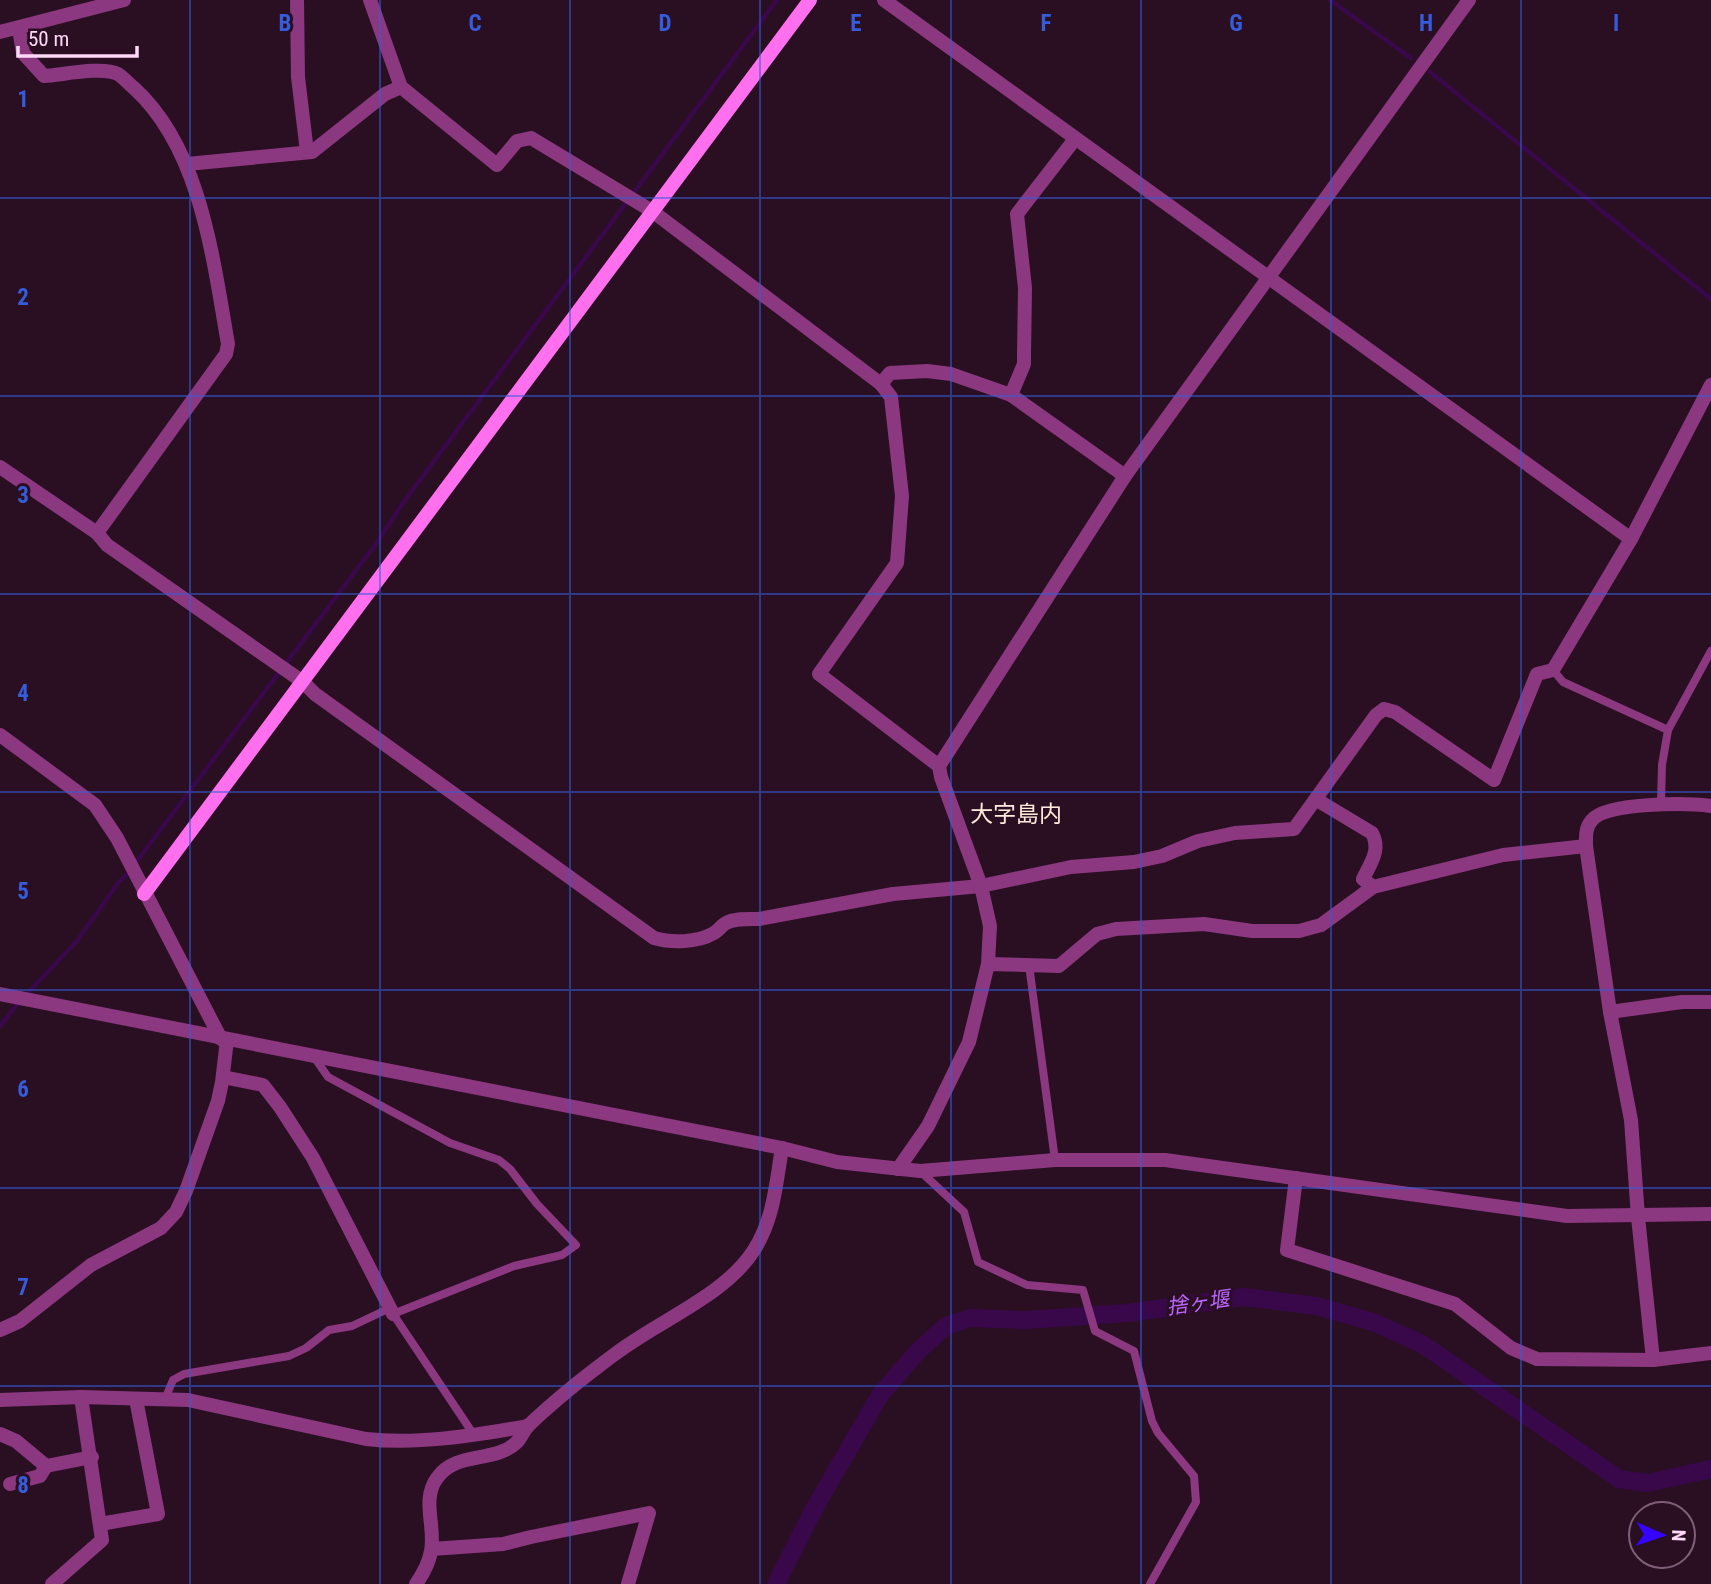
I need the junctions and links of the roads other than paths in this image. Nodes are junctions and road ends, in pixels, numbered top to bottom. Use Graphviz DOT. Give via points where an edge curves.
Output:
graph roads {
  1 [pos="124,0"];
  2 [pos="297,0"];
  3 [pos="370,0"];
  4 [pos="810,0"];
  5 [pos="884,0"];
  6 [pos="1469,0"];
  7 [pos="19,29"];
  8 [pos="0,32"];
  9 [pos="401,87"];
  10 [pos="1075,139"];
  11 [pos="307,152"];
  12 [pos="187,164"];
  13 [pos="652,211"];
  14 [pos="1269,278"];
  15 [pos="881,384"];
  16 [pos="1711,385"];
  17 [pos="1011,395"];
  18 [pos="0,467"];
  19 [pos="1125,476"];
  20 [pos="97,533"];
  21 [pos="1631,539"];
  22 [pos="1711,651"];
  23 [pos="1553,670"];
  24 [pos="303,682"];
  25 [pos="1668,730"];
  26 [pos="0,735"];
  27 [pos="939,766"];
  28 [pos="1317,800"];
  29 [pos="1661,803"];
  30 [pos="1711,806"];
  31 [pos="1586,846"];
  32 [pos="981,886"];
  33 [pos="1373,887"];
  34 [pos="144,894"];
  35 [pos="988,964"];
  36 [pos="1029,965"];
  37 [pos="2,999"];
  38 [pos="1711,1002"];
  39 [pos="1610,1012"];
  40 [pos="224,1039"];
  41 [pos="314,1057"];
  42 [pos="223,1077"];
  43 [pos="782,1148"];
  44 [pos="1055,1160"];
  45 [pos="898,1169"];
  46 [pos="920,1171"];
  47 [pos="1296,1178"];
  48 [pos="1711,1214"];
  49 [pos="1638,1217"];
  50 [pos="391,1311"];
  51 [pos="0,1330"];
  52 [pos="1711,1353"];
  53 [pos="1653,1360"];
  54 [pos="81,1397"];
  55 [pos="135,1399"];
  56 [pos="165,1399"];
  57 [pos="0,1400"];
  58 [pos="528,1426"];
  59 [pos="0,1434"];
  60 [pos="474,1435"];
  61 [pos="92,1457"];
  62 [pos="46,1466"];
  63 [pos="10,1485"];
  64 [pos="100,1524"];
  65 [pos="432,1549"];
  66 [pos="52,1584"];
  67 [pos="416,1584"];
  68 [pos="628,1584"];
  69 [pos="1150,1584"];
  1 -- 7 [label="street"];
  2 -- 11 [label="street" via="298,76"];
  3 -- 9 [label="street"];
  4 -- 13 [label="street"];
  5 -- 10 [label="street"];
  6 -- 14 [label="street"];
  7 -- 8 [label="street"];
  7 -- 12 [label="street" via="23,53 44,76 118,74 162,119"];
  9 -- 11 [label="street"];
  9 -- 13 [label="street" via="496,165 517,141 531,138"];
  10 -- 14 [label="street"];
  10 -- 17 [label="street" via="1017,214 1026,288 1024,364"];
  11 -- 12 [label="street"];
  12 -- 20 [label="street" via="213,258 226,354"];
  13 -- 15 [label="street"];
  13 -- 24 [label="street"];
  14 -- 19 [label="street"];
  14 -- 21 [label="street"];
  15 -- 17 [label="street" via="890,373 927,371 951,374"];
  15 -- 27 [label="street" via="891,397 899,455 902,496 897,563 819,674"];
  16 -- 21 [label="street"];
  17 -- 19 [label="street"];
  18 -- 20 [label="street"];
  19 -- 27 [label="street"];
  20 -- 24 [label="street" via="107,545"];
  21 -- 23 [label="street"];
  22 -- 25 [label="lane"];
  23 -- 25 [label="lane" via="1563,681"];
  23 -- 28 [label="street" via="1537,674 1494,780 1384,709"];
  24 -- 32 [label="street" via="654,938 668,942 700,938 727,922 893,894"];
  24 -- 34 [label="street"];
  25 -- 29 [label="lane"];
  26 -- 34 [label="street" via="95,805"];
  27 -- 32 [label="street"];
  28 -- 32 [label="street" via="1294,829 1236,832 1134,862 1071,867"];
  28 -- 33 [label="street" via="1372,833 1377,851 1363,879"];
  29 -- 30 [label="street"];
  29 -- 31 [label="street" via="1593,818 1586,829"];
  31 -- 33 [label="street" via="1503,855"];
  31 -- 39 [label="street"];
  32 -- 35 [label="street" via="990,926"];
  33 -- 36 [label="street" via="1321,925 1299,931 1204,924 1116,929 1097,934 1059,966"];
  34 -- 40 [label="street"];
  35 -- 36 [label="street"];
  35 -- 45 [label="street" via="969,1042 928,1126"];
  36 -- 44 [label="lane"];
  37 -- 40 [label="street"];
  38 -- 39 [label="street"];
  39 -- 49 [label="street" via="1631,1120"];
  40 -- 41 [label="street"];
  40 -- 42 [label="street"];
  41 -- 43 [label="street"];
  41 -- 50 [label="lane" via="328,1077 450,1143 499,1160 576,1245 562,1255 514,1266"];
  42 -- 50 [label="street" via="263,1085 280,1107 313,1158"];
  42 -- 51 [label="street" via="176,1212 161,1228 91,1265 20,1321"];
  43 -- 45 [label="street" via="837,1162"];
  43 -- 58 [label="street" via="769,1221 733,1277 616,1353"];
  44 -- 46 [label="street"];
  44 -- 47 [label="street" via="1165,1160"];
  45 -- 46 [label="street"];
  46 -- 69 [label="lane" via="964,1212 978,1262 1027,1285 1083,1290 1095,1331 1134,1351 1152,1421 1194,1476 1196,1502"];
  47 -- 49 [label="street" via="1567,1216"];
  47 -- 53 [label="street" via="1287,1250 1455,1304 1511,1348 1537,1359"];
  48 -- 49 [label="street"];
  49 -- 53 [label="street"];
  50 -- 56 [label="lane" via="329,1330 289,1356 184,1374 173,1380"];
  50 -- 60 [label="lane"];
  52 -- 53 [label="street"];
  54 -- 55 [label="street"];
  54 -- 57 [label="street"];
  54 -- 61 [label="street"];
  55 -- 56 [label="street"];
  55 -- 64 [label="street" via="158,1514"];
  56 -- 60 [label="street" via="377,1440"];
  58 -- 60 [label="street"];
  58 -- 65 [label="street" via="507,1448 464,1459 437,1478 429,1510"];
  59 -- 62 [label="street"];
  61 -- 62 [label="street"];
  61 -- 64 [label="street"];
  62 -- 63 [label="street" via="40,1476"];
  64 -- 66 [label="street" via="102,1540"];
  65 -- 67 [label="street"];
  65 -- 68 [label="street" via="503,1544 649,1513"];
}
